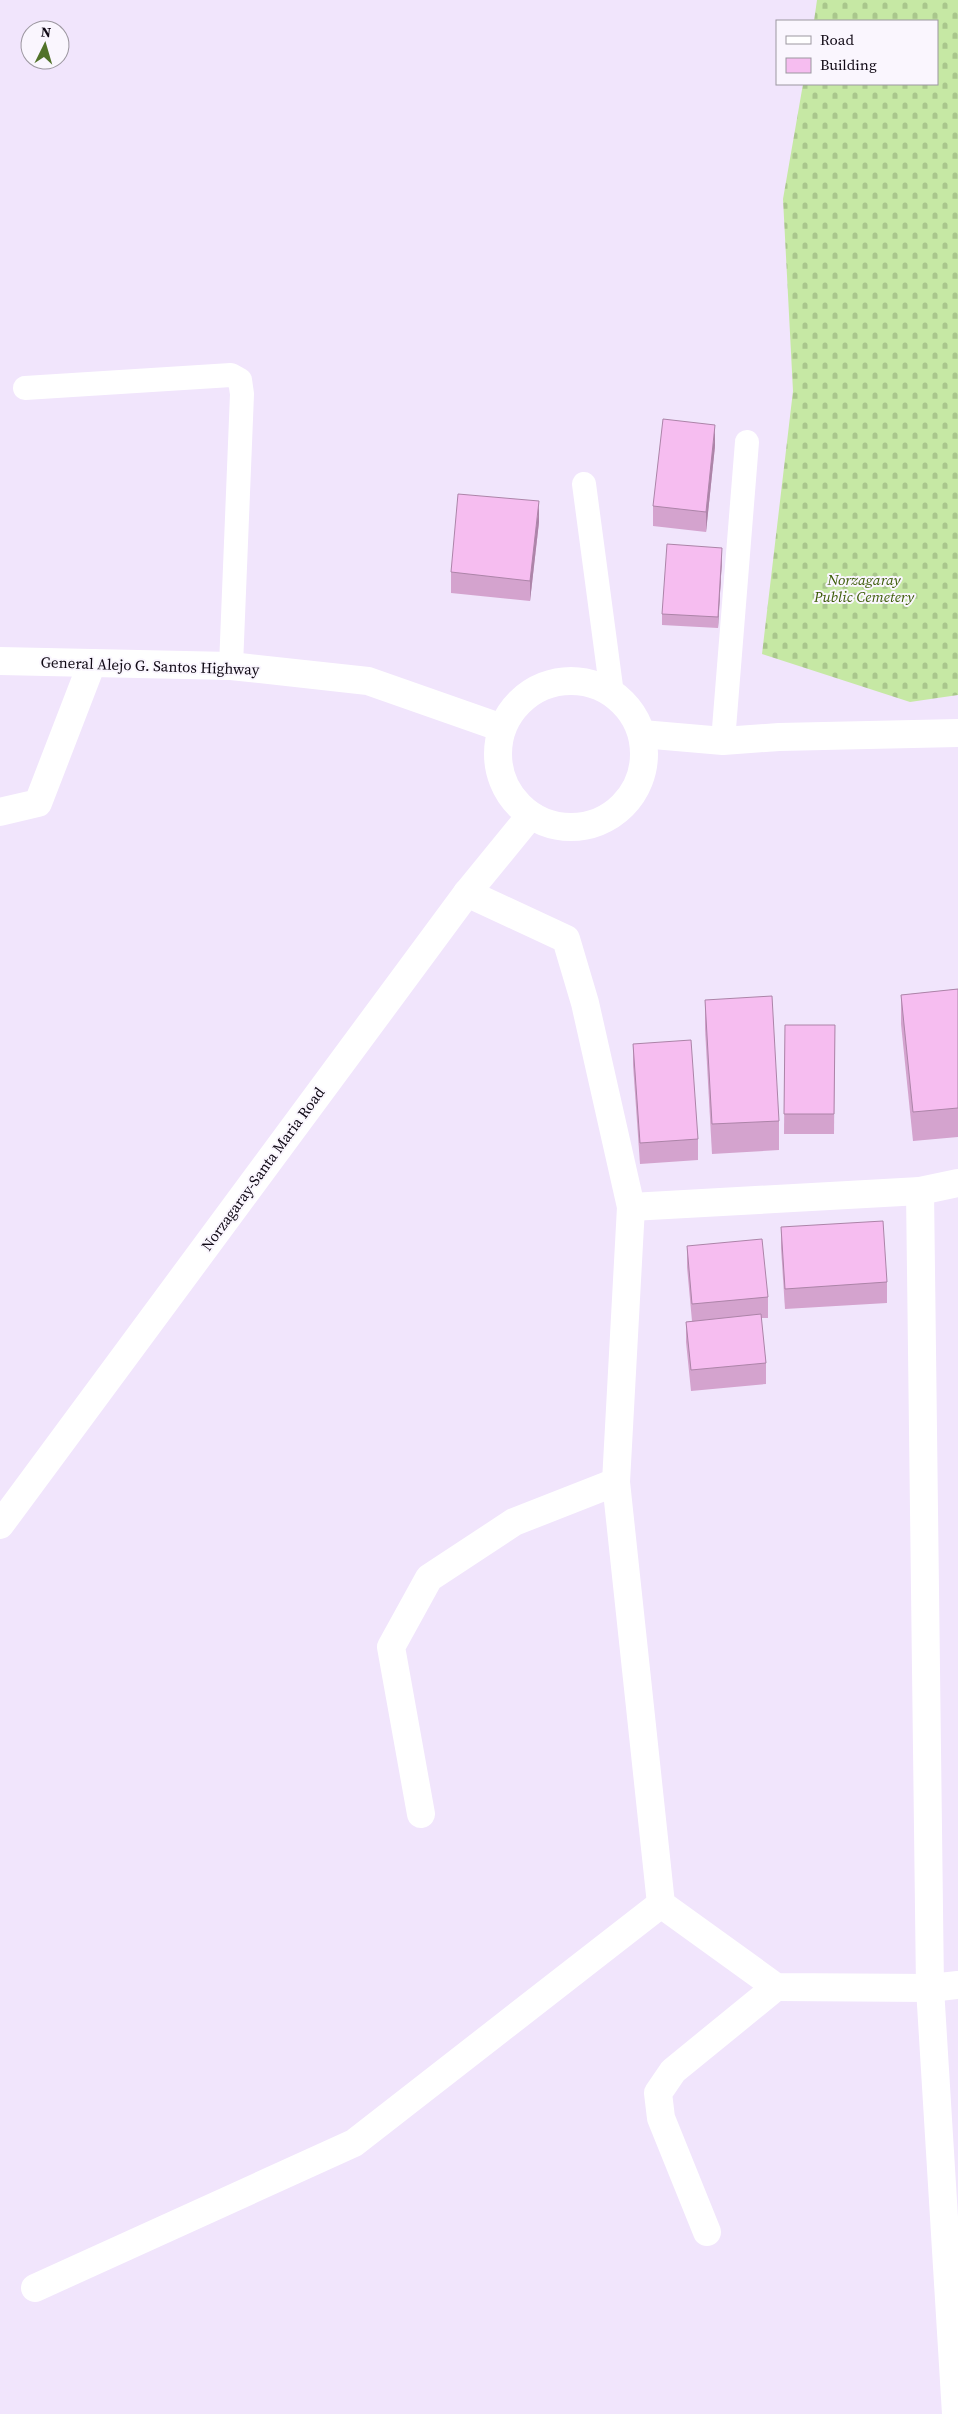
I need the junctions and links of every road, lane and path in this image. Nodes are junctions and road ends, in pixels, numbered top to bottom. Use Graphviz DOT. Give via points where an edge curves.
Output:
graph roads {
  1 [pos="25,388"];
  2 [pos="747,442"];
  3 [pos="584,484"];
  4 [pos="0,661"];
  5 [pos="92,663"];
  6 [pos="230,666"];
  7 [pos="612,694"];
  8 [pos="502,728"];
  9 [pos="958,733"];
  10 [pos="642,734"];
  11 [pos="723,741"];
  12 [pos="0,812"];
  13 [pos="530,816"];
  14 [pos="467,893"];
  15 [pos="958,1183"];
  16 [pos="920,1191"];
  17 [pos="631,1207"];
  18 [pos="616,1482"];
  19 [pos="0,1525"];
  20 [pos="421,1814"];
  21 [pos="661,1904"];
  22 [pos="958,1985"];
  23 [pos="776,1987"];
  24 [pos="930,1988"];
  25 [pos="706,2232"];
  26 [pos="36,2288"];
  27 [pos="956,2414"];
  1 -- 6 [label="lane" via="231,375 240,380"];
  2 -- 11 [label="lane"];
  3 -- 7 [label="lane"];
  4 -- 5 [label="street, General Alejo G. Santos Highway"];
  5 -- 6 [label="street, General Alejo G. Santos Highway"];
  5 -- 12 [label="street" via="38,803"];
  6 -- 8 [label="street, General Alejo G. Santos Highway" via="368,681"];
  7 -- 8 [label="street" via="600,686 584,682 554,682 532,692 514,707"];
  7 -- 10 [label="street" via="631,711"];
  8 -- 13 [label="street" via="497,751 500,775 510,797"];
  9 -- 11 [label="street"];
  10 -- 11 [label="street"];
  10 -- 13 [label="street" via="644,759 639,783 625,804 609,817 583,827 569,828"];
  13 -- 14 [label="street, Norzagaray-Santa Maria Road"];
  14 -- 17 [label="street" via="566,939 585,1003"];
  14 -- 19 [label="street, Norzagaray-Santa Maria Road"];
  15 -- 16 [label="street"];
  16 -- 17 [label="street"];
  16 -- 24 [label="street"];
  17 -- 18 [label="street"];
  18 -- 20 [label="street" via="514,1522 429,1578 391,1647"];
  18 -- 21 [label="street"];
  21 -- 23 [label="street"];
  21 -- 26 [label="street" via="354,2143"];
  22 -- 24 [label="street"];
  23 -- 24 [label="street"];
  23 -- 25 [label="street" via="674,2071 658,2093 661,2118"];
  24 -- 27 [label="street"];
}
